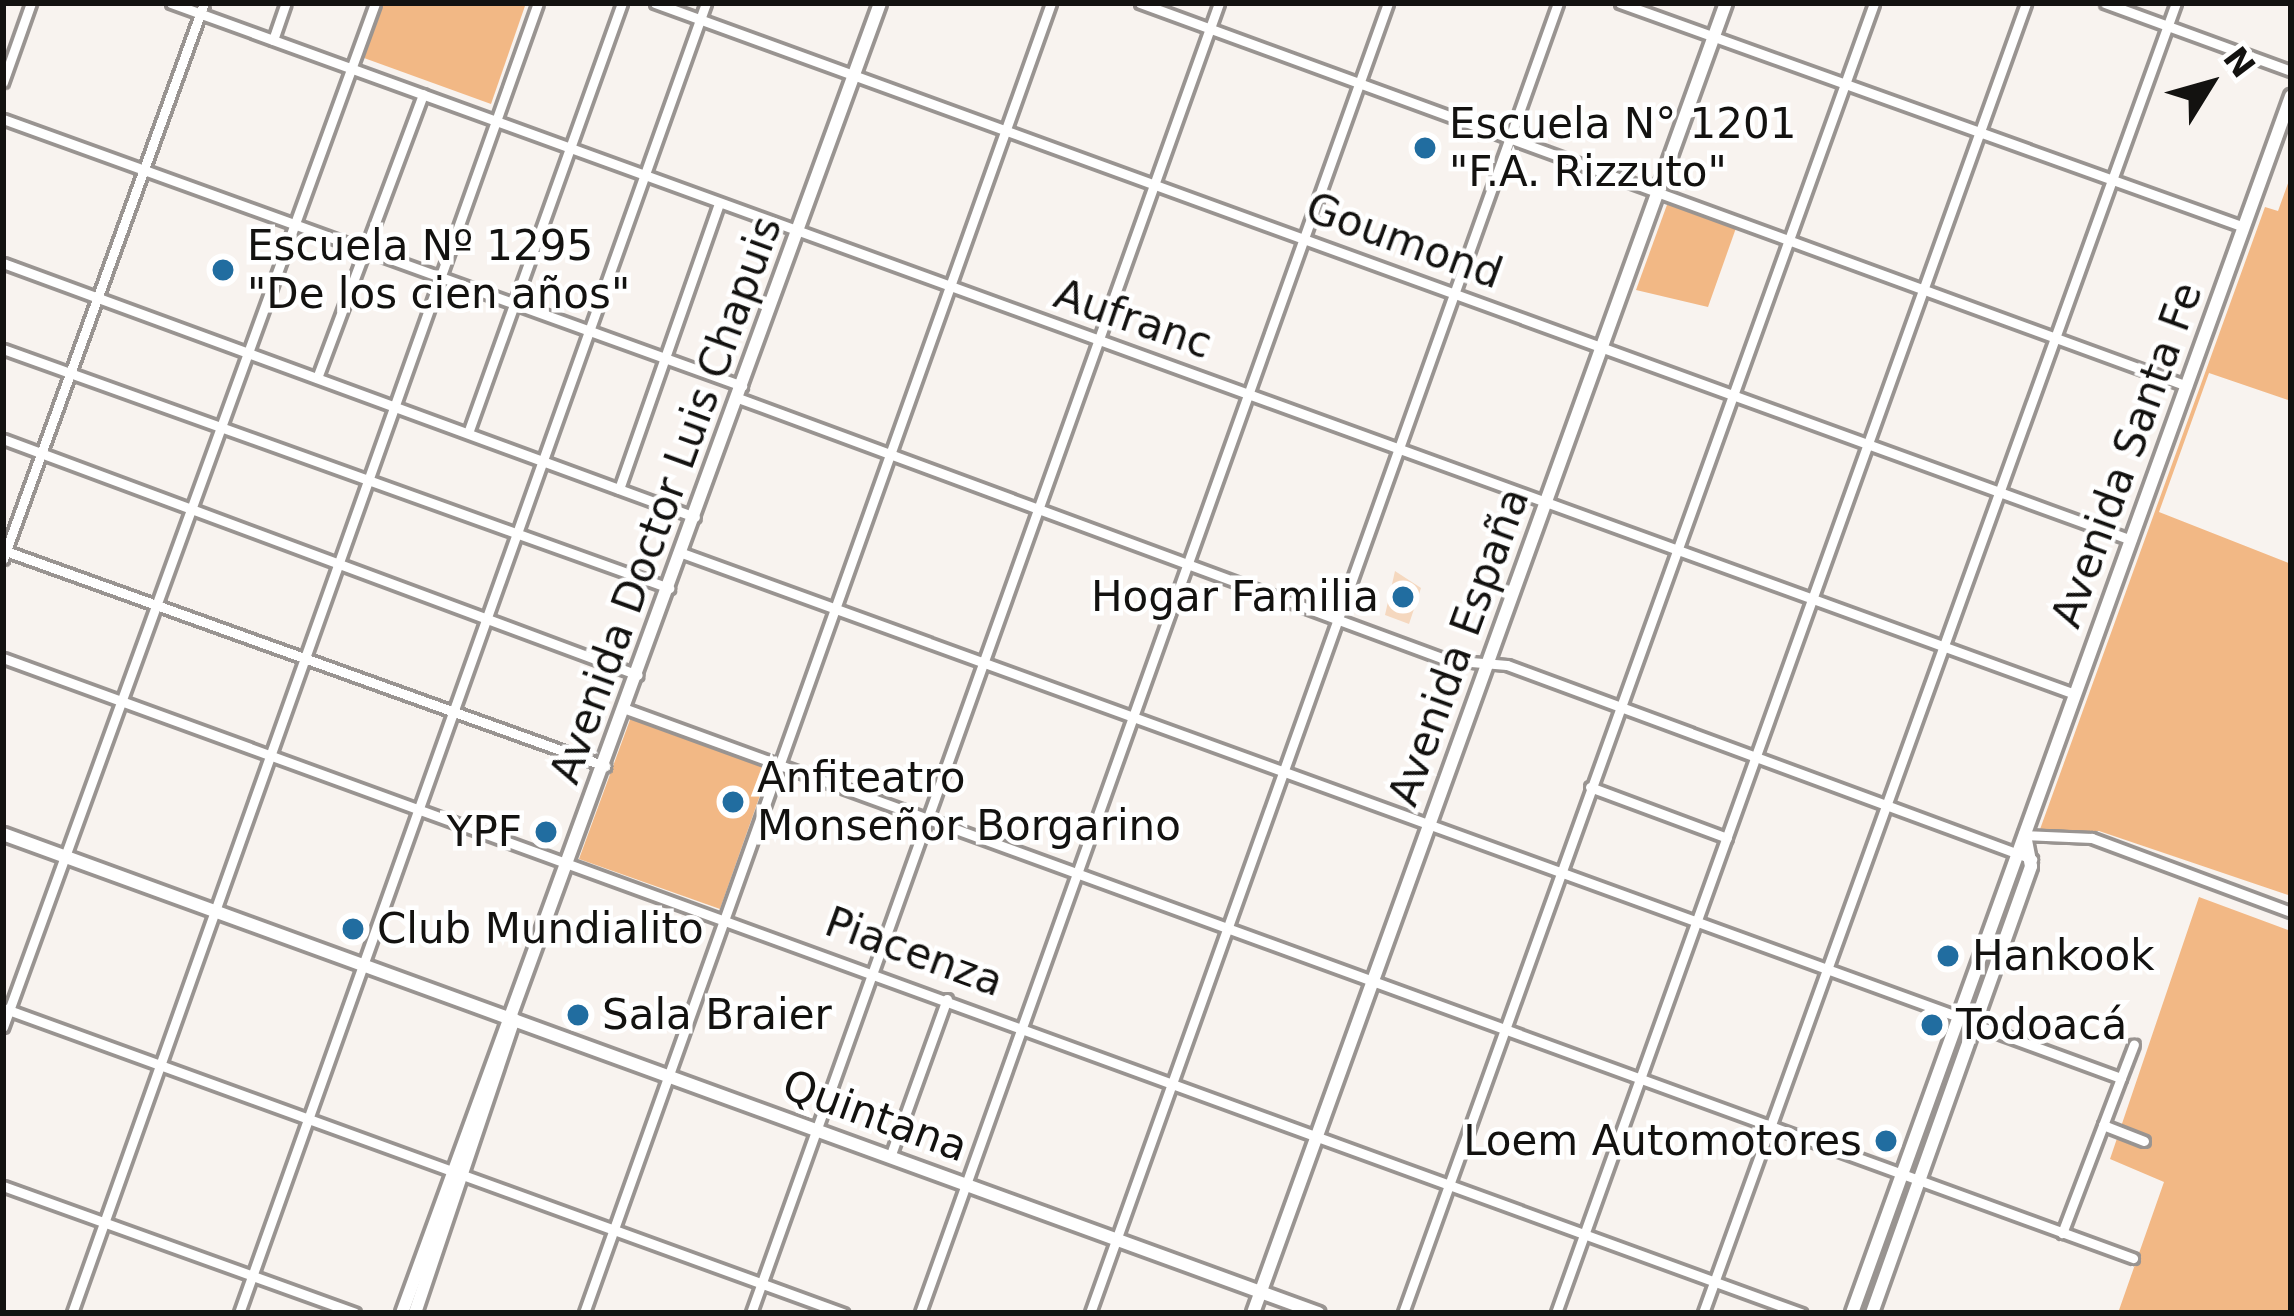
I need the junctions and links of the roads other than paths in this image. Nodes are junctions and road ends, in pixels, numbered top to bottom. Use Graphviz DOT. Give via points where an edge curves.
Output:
graph roads {
  1 [pos="31,3"];
  2 [pos="171,3"];
  3 [pos="286,3"];
  4 [pos="375,3"];
  5 [pos="538,3"];
  6 [pos="622,3"];
  7 [pos="655,3"];
  8 [pos="706,3"];
  9 [pos="880,3"];
  10 [pos="1052,3"];
  11 [pos="1140,3"];
  12 [pos="1219,3"];
  13 [pos="1388,3"];
  14 [pos="1558,3"];
  15 [pos="1620,3"];
  16 [pos="1726,3"];
  17 [pos="1874,3"];
  18 [pos="2026,3"];
  19 [pos="2104,3"];
  20 [pos="2176,3"];
  21 [pos="203,8"];
  22 [pos="700,18"];
  23 [pos="2167,26"];
  24 [pos="1210,28"];
  25 [pos="1714,36"];
  26 [pos="273,40"];
  27 [pos="351,68"];
  28 [pos="2291,71"];
  29 [pos="854,75"];
  30 [pos="3,82"];
  31 [pos="1358,83"];
  32 [pos="1845,85"];
  33 [pos="423,94"];
  34 [pos="2291,96"];
  35 [pos="3,118"];
  36 [pos="496,121"];
  37 [pos="1005,130"];
  38 [pos="1979,134"];
  39 [pos="1507,138"];
  40 [pos="571,148"];
  41 [pos="143,170"];
  42 [pos="646,174"];
  43 [pos="2110,180"];
  44 [pos="1154,184"];
  45 [pos="1659,193"];
  46 [pos="719,203"];
  47 [pos="295,225"];
  48 [pos="2244,227"];
  49 [pos="798,231"];
  50 [pos="1303,239"];
  51 [pos="1791,239"];
  52 [pos="364,250"];
  53 [pos="3,263"];
  54 [pos="440,278"];
  55 [pos="950,287"];
  56 [pos="1923,288"];
  57 [pos="1452,293"];
  58 [pos="97,297"];
  59 [pos="513,304"];
  60 [pos="588,331"];
  61 [pos="2055,337"];
  62 [pos="1099,344"];
  63 [pos="3,349"];
  64 [pos="1602,349"];
  65 [pos="250,350"];
  66 [pos="663,359"];
  67 [pos="72,373"];
  68 [pos="317,378"];
  69 [pos="2187,386"];
  70 [pos="740,392"];
  71 [pos="1248,394"];
  72 [pos="1734,397"];
  73 [pos="393,406"];
  74 [pos="224,422"];
  75 [pos="468,433"];
  76 [pos="3,439"];
  77 [pos="1869,446"];
  78 [pos="1399,449"];
  79 [pos="41,453"];
  80 [pos="890,455"];
  81 [pos="542,460"];
  82 [pos="367,479"];
  83 [pos="619,488"];
  84 [pos="2000,494"];
  85 [pos="1547,502"];
  86 [pos="194,507"];
  87 [pos="1040,507"];
  88 [pos="695,517"];
  89 [pos="518,534"];
  90 [pos="2131,540"];
  91 [pos="1678,552"];
  92 [pos="4,553"];
  93 [pos="682,553"];
  94 [pos="1189,562"];
  95 [pos="338,564"];
  96 [pos="669,589"];
  97 [pos="1813,601"];
  98 [pos="159,603"];
  99 [pos="833,610"];
  100 [pos="1336,614"];
  101 [pos="487,620"];
  102 [pos="1942,647"];
  103 [pos="3,658"];
  104 [pos="304,659"];
  105 [pos="985,663"];
  106 [pos="1489,665"];
  107 [pos="638,675"];
  108 [pos="2075,694"];
  109 [pos="124,699"];
  110 [pos="1619,704"];
  111 [pos="626,709"];
  112 [pos="454,712"];
  113 [pos="1134,717"];
  114 [pos="268,756"];
  115 [pos="1755,756"];
  116 [pos="778,763"];
  117 [pos="605,766"];
  118 [pos="1281,771"];
  119 [pos="1590,787"];
  120 [pos="419,808"];
  121 [pos="1886,808"];
  122 [pos="929,820"];
  123 [pos="1429,824"];
  124 [pos="3,834"];
  125 [pos="2025,835"];
  126 [pos="1727,838"];
  127 [pos="2016,856"];
  128 [pos="68,857"];
  129 [pos="2032,859"];
  130 [pos="570,863"];
  131 [pos="1560,872"];
  132 [pos="1078,875"];
  133 [pos="216,911"];
  134 [pos="2291,912"];
  135 [pos="724,916"];
  136 [pos="1696,922"];
  137 [pos="1227,930"];
  138 [pos="363,964"];
  139 [pos="1826,969"];
  140 [pos="875,973"];
  141 [pos="1372,981"];
  142 [pos="947,999"];
  143 [pos="6,1009"];
  144 [pos="1959,1017"];
  145 [pos="514,1019"];
  146 [pos="1976,1025"];
  147 [pos="3,1027"];
  148 [pos="1023,1027"];
  149 [pos="1505,1028"];
  150 [pos="2134,1044"];
  151 [pos="157,1064"];
  152 [pos="668,1076"];
  153 [pos="1638,1078"];
  154 [pos="2121,1078"];
  155 [pos="1173,1081"];
  156 [pos="308,1119"];
  157 [pos="2103,1125"];
  158 [pos="1771,1126"];
  159 [pos="818,1131"];
  160 [pos="1317,1135"];
  161 [pos="2144,1141"];
  162 [pos="890,1157"];
  163 [pos="458,1173"];
  164 [pos="1901,1177"];
  165 [pos="1920,1183"];
  166 [pos="966,1184"];
  167 [pos="1449,1184"];
  168 [pos="3,1186"];
  169 [pos="103,1222"];
  170 [pos="614,1230"];
  171 [pos="1584,1234"];
  172 [pos="2062,1234"];
  173 [pos="1117,1240"];
  174 [pos="2133,1258"];
  175 [pos="252,1276"];
  176 [pos="1714,1281"];
  177 [pos="762,1284"];
  178 [pos="1261,1292"];
  179 [pos="72,1313"];
  180 [pos="239,1313"];
  181 [pos="355,1313"];
  182 [pos="402,1313"];
  183 [pos="415,1313"];
  184 [pos="584,1313"];
  185 [pos="751,1313"];
  186 [pos="843,1313"];
  187 [pos="920,1313"];
  188 [pos="1090,1313"];
  189 [pos="1253,1313"];
  190 [pos="1318,1313"];
  191 [pos="1402,1313"];
  192 [pos="1556,1313"];
  193 [pos="1703,1313"];
  194 [pos="1801,1313"];
  195 [pos="1852,1313"];
  196 [pos="1872,1313"];
  1 -- 30 [label="street"];
  2 -- 21 [label="street, Aufranc"];
  3 -- 26 [label="street"];
  4 -- 27 [label="street"];
  5 -- 36 [label="street"];
  6 -- 40 [label="street"];
  7 -- 22 [label="street, Goumond"];
  8 -- 22 [label="street"];
  9 -- 29 [label="main road, Avenida Doctor Luis Chapuis"];
  10 -- 37 [label="street"];
  11 -- 24 [label="street"];
  12 -- 24 [label="street"];
  13 -- 31 [label="street"];
  14 -- 39 [label="street"];
  15 -- 25 [label="street"];
  16 -- 25 [label="main road, Avenida España"];
  17 -- 32 [label="street"];
  18 -- 38 [label="street"];
  19 -- 23 [label="street"];
  20 -- 23 [label="street"];
  21 -- 26 [label="street, Aufranc"];
  21 -- 41 [label="street"];
  22 -- 29 [label="street, Goumond"];
  22 -- 42 [label="street"];
  23 -- 28 [label="street"];
  23 -- 43 [label="street"];
  24 -- 31 [label="street"];
  24 -- 44 [label="street"];
  25 -- 32 [label="street"];
  25 -- 45 [label="main road, Avenida España"];
  26 -- 27 [label="street, Aufranc"];
  27 -- 33 [label="street, Aufranc"];
  27 -- 47 [label="street"];
  29 -- 37 [label="street, Goumond"];
  29 -- 49 [label="main road, Avenida Doctor Luis Chapuis"];
  31 -- 39 [label="street"];
  31 -- 50 [label="street"];
  32 -- 38 [label="street"];
  32 -- 51 [label="street"];
  33 -- 36 [label="street, Aufranc"];
  33 -- 52 [label="street"];
  34 -- 48 [label="main road, Avenida Santa Fe"];
  35 -- 41 [label="street"];
  36 -- 40 [label="street, Aufranc"];
  36 -- 54 [label="street"];
  37 -- 44 [label="street, Goumond"];
  37 -- 55 [label="street"];
  38 -- 43 [label="street"];
  38 -- 56 [label="street"];
  39 -- 45 [label="street"];
  39 -- 57 [label="street"];
  40 -- 42 [label="street, Aufranc"];
  40 -- 59 [label="street"];
  41 -- 47 [label="street"];
  41 -- 58 [label="street"];
  42 -- 46 [label="street, Aufranc"];
  42 -- 60 [label="street"];
  43 -- 48 [label="street"];
  43 -- 61 [label="street"];
  44 -- 50 [label="street, Goumond"];
  44 -- 62 [label="street"];
  45 -- 51 [label="street"];
  45 -- 64 [label="main road, Avenida España"];
  46 -- 49 [label="street, Aufranc"];
  46 -- 66 [label="street"];
  47 -- 52 [label="street"];
  47 -- 65 [label="street"];
  48 -- 69 [label="main road, Avenida Santa Fe"];
  49 -- 55 [label="street, Aufranc"];
  49 -- 70 [label="main road, Avenida Doctor Luis Chapuis"];
  50 -- 57 [label="street, Goumond"];
  50 -- 71 [label="street"];
  51 -- 56 [label="street"];
  51 -- 72 [label="street"];
  52 -- 54 [label="street"];
  52 -- 68 [label="street"];
  53 -- 58 [label="street"];
  54 -- 59 [label="street"];
  54 -- 73 [label="street"];
  55 -- 62 [label="street, Aufranc"];
  55 -- 80 [label="street"];
  56 -- 61 [label="street"];
  56 -- 77 [label="street"];
  57 -- 64 [label="street, Goumond"];
  57 -- 78 [label="street"];
  58 -- 65 [label="street"];
  58 -- 67 [label="street"];
  59 -- 60 [label="street"];
  59 -- 75 [label="street"];
  60 -- 66 [label="street"];
  60 -- 81 [label="street"];
  61 -- 69 [label="street"];
  61 -- 84 [label="street"];
  62 -- 71 [label="street, Aufranc"];
  62 -- 87 [label="street"];
  63 -- 67 [label="street"];
  64 -- 72 [label="street, Goumond"];
  64 -- 85 [label="main road, Avenida España"];
  65 -- 68 [label="street"];
  65 -- 74 [label="street"];
  66 -- 70 [label="street"];
  66 -- 83 [label="street"];
  67 -- 74 [label="street"];
  67 -- 79 [label="street"];
  68 -- 73 [label="street"];
  69 -- 90 [label="main road, Avenida Santa Fe"];
  70 -- 80 [label="street"];
  70 -- 88 [label="main road, Avenida Doctor Luis Chapuis"];
  71 -- 78 [label="street, Aufranc"];
  71 -- 94 [label="street"];
  72 -- 77 [label="street, Goumond"];
  72 -- 91 [label="street"];
  73 -- 75 [label="street"];
  73 -- 82 [label="street"];
  74 -- 82 [label="street"];
  74 -- 86 [label="street"];
  75 -- 81 [label="street"];
  76 -- 79 [label="street"];
  77 -- 84 [label="street, Goumond"];
  77 -- 97 [label="street"];
  78 -- 85 [label="street, Aufranc"];
  78 -- 100 [label="street"];
  79 -- 86 [label="street"];
  79 -- 92 [label="street"];
  80 -- 87 [label="street"];
  80 -- 99 [label="street"];
  81 -- 83 [label="street"];
  81 -- 89 [label="street"];
  82 -- 89 [label="street"];
  82 -- 95 [label="street"];
  83 -- 88 [label="street"];
  84 -- 90 [label="street, Goumond"];
  84 -- 102 [label="street"];
  85 -- 91 [label="street, Aufranc"];
  85 -- 106 [label="main road, Avenida España"];
  86 -- 95 [label="street"];
  86 -- 98 [label="street"];
  87 -- 94 [label="street"];
  87 -- 105 [label="street"];
  88 -- 93 [label="main road, Avenida Doctor Luis Chapuis"];
  89 -- 96 [label="street"];
  89 -- 101 [label="street"];
  90 -- 108 [label="main road, Avenida Santa Fe"];
  91 -- 97 [label="street, Aufranc"];
  91 -- 110 [label="street"];
  92 -- 98 [label="street"];
  93 -- 96 [label="main road, Avenida Doctor Luis Chapuis"];
  93 -- 99 [label="street"];
  94 -- 100 [label="street"];
  94 -- 113 [label="street"];
  95 -- 101 [label="street"];
  95 -- 104 [label="street"];
  96 -- 107 [label="main road, Avenida Doctor Luis Chapuis"];
  97 -- 102 [label="street, Aufranc"];
  97 -- 115 [label="street"];
  98 -- 104 [label="street"];
  98 -- 109 [label="street"];
  99 -- 105 [label="street"];
  99 -- 116 [label="street"];
  100 -- 106 [label="street" via="1448,660"];
  100 -- 118 [label="street"];
  101 -- 107 [label="street"];
  101 -- 112 [label="street"];
  102 -- 108 [label="street, Aufranc"];
  102 -- 121 [label="street"];
  103 -- 109 [label="street, Piacenza"];
  104 -- 112 [label="street"];
  104 -- 114 [label="street"];
  105 -- 113 [label="street"];
  105 -- 122 [label="street"];
  106 -- 110 [label="street"];
  106 -- 123 [label="main road, Avenida España"];
  107 -- 111 [label="main road, Avenida Doctor Luis Chapuis"];
  108 -- 125 [label="main road, Avenida Santa Fe"];
  109 -- 114 [label="street, Piacenza"];
  109 -- 128 [label="street"];
  110 -- 115 [label="street"];
  110 -- 119 [label="street"];
  111 -- 116 [label="street"];
  111 -- 117 [label="main road, Avenida Doctor Luis Chapuis"];
  112 -- 117 [label="street"];
  112 -- 120 [label="street"];
  113 -- 118 [label="street"];
  113 -- 132 [label="street"];
  114 -- 120 [label="street, Piacenza"];
  114 -- 133 [label="street"];
  115 -- 121 [label="street"];
  115 -- 126 [label="street"];
  116 -- 122 [label="street"];
  116 -- 135 [label="street"];
  117 -- 130 [label="main road, Avenida Doctor Luis Chapuis"];
  118 -- 123 [label="street"];
  118 -- 137 [label="street"];
  119 -- 126 [label="street"];
  119 -- 131 [label="street"];
  120 -- 130 [label="street, Piacenza"];
  120 -- 138 [label="street"];
  121 -- 127 [label="street"];
  121 -- 139 [label="street"];
  122 -- 132 [label="street"];
  122 -- 140 [label="street"];
  123 -- 131 [label="street"];
  123 -- 141 [label="main road, Avenida España"];
  124 -- 128 [label="main road, Quintana"];
  125 -- 127 [label="main road, Avenida Santa Fe"];
  125 -- 129 [label="main road"];
  125 -- 134 [label="street" via="2092,838"];
  126 -- 136 [label="street"];
  127 -- 129 [label="street"];
  127 -- 144 [label="main road, Avenida Santa Fe"];
  128 -- 133 [label="main road, Quintana"];
  128 -- 143 [label="street"];
  129 -- 146 [label="main road"];
  130 -- 135 [label="street, Piacenza"];
  130 -- 145 [label="main road, Avenida Doctor Luis Chapuis"];
  131 -- 136 [label="street"];
  131 -- 149 [label="street"];
  132 -- 137 [label="street"];
  132 -- 148 [label="street"];
  133 -- 138 [label="main road, Quintana"];
  133 -- 151 [label="street"];
  135 -- 140 [label="street, Piacenza"];
  135 -- 152 [label="street"];
  136 -- 139 [label="street"];
  136 -- 153 [label="street"];
  137 -- 141 [label="street"];
  137 -- 155 [label="street"];
  138 -- 145 [label="main road, Quintana"];
  138 -- 156 [label="street"];
  139 -- 144 [label="street"];
  139 -- 158 [label="street"];
  140 -- 142 [label="street, Piacenza"];
  140 -- 159 [label="street"];
  141 -- 149 [label="street"];
  141 -- 160 [label="main road, Avenida España"];
  142 -- 148 [label="street, Piacenza"];
  142 -- 162 [label="street"];
  143 -- 147 [label="street"];
  143 -- 151 [label="street"];
  144 -- 164 [label="main road, Avenida Santa Fe"];
  145 -- 152 [label="main road, Quintana"];
  145 -- 163 [label="main road, Avenida Doctor Luis Chapuis"];
  146 -- 154 [label="street"];
  146 -- 165 [label="main road"];
  148 -- 155 [label="street, Piacenza"];
  148 -- 166 [label="street"];
  149 -- 153 [label="street"];
  149 -- 167 [label="street"];
  150 -- 154 [label="street"];
  151 -- 156 [label="street"];
  151 -- 169 [label="street"];
  152 -- 159 [label="main road, Quintana"];
  152 -- 170 [label="street"];
  153 -- 158 [label="street"];
  153 -- 171 [label="street"];
  154 -- 157 [label="street"];
  155 -- 160 [label="street, Piacenza"];
  155 -- 173 [label="street"];
  156 -- 163 [label="street"];
  156 -- 175 [label="street"];
  157 -- 161 [label="street"];
  157 -- 172 [label="street"];
  158 -- 164 [label="street"];
  158 -- 176 [label="street"];
  159 -- 162 [label="main road, Quintana"];
  159 -- 177 [label="street"];
  160 -- 167 [label="street, Piacenza"];
  160 -- 178 [label="main road, Avenida España"];
  162 -- 166 [label="main road, Quintana"];
  163 -- 170 [label="street"];
  163 -- 182 [label="main road"];
  163 -- 183 [label="main road"];
  164 -- 165 [label="street"];
  164 -- 195 [label="main road, Avenida Santa Fe"];
  165 -- 172 [label="street"];
  165 -- 196 [label="main road"];
  166 -- 173 [label="main road, Quintana"];
  166 -- 187 [label="street"];
  167 -- 171 [label="street, Piacenza"];
  167 -- 191 [label="street"];
  168 -- 169 [label="street"];
  169 -- 175 [label="street"];
  169 -- 179 [label="street"];
  170 -- 177 [label="street"];
  170 -- 184 [label="street"];
  171 -- 176 [label="street, Piacenza"];
  171 -- 192 [label="street"];
  172 -- 174 [label="street"];
  173 -- 178 [label="main road, Quintana"];
  173 -- 188 [label="street"];
  175 -- 180 [label="street"];
  175 -- 181 [label="street"];
  176 -- 193 [label="street"];
  176 -- 194 [label="street, Piacenza"];
  177 -- 185 [label="street"];
  177 -- 186 [label="street"];
  178 -- 189 [label="main road, Avenida España"];
  178 -- 190 [label="main road, Quintana"];
}
